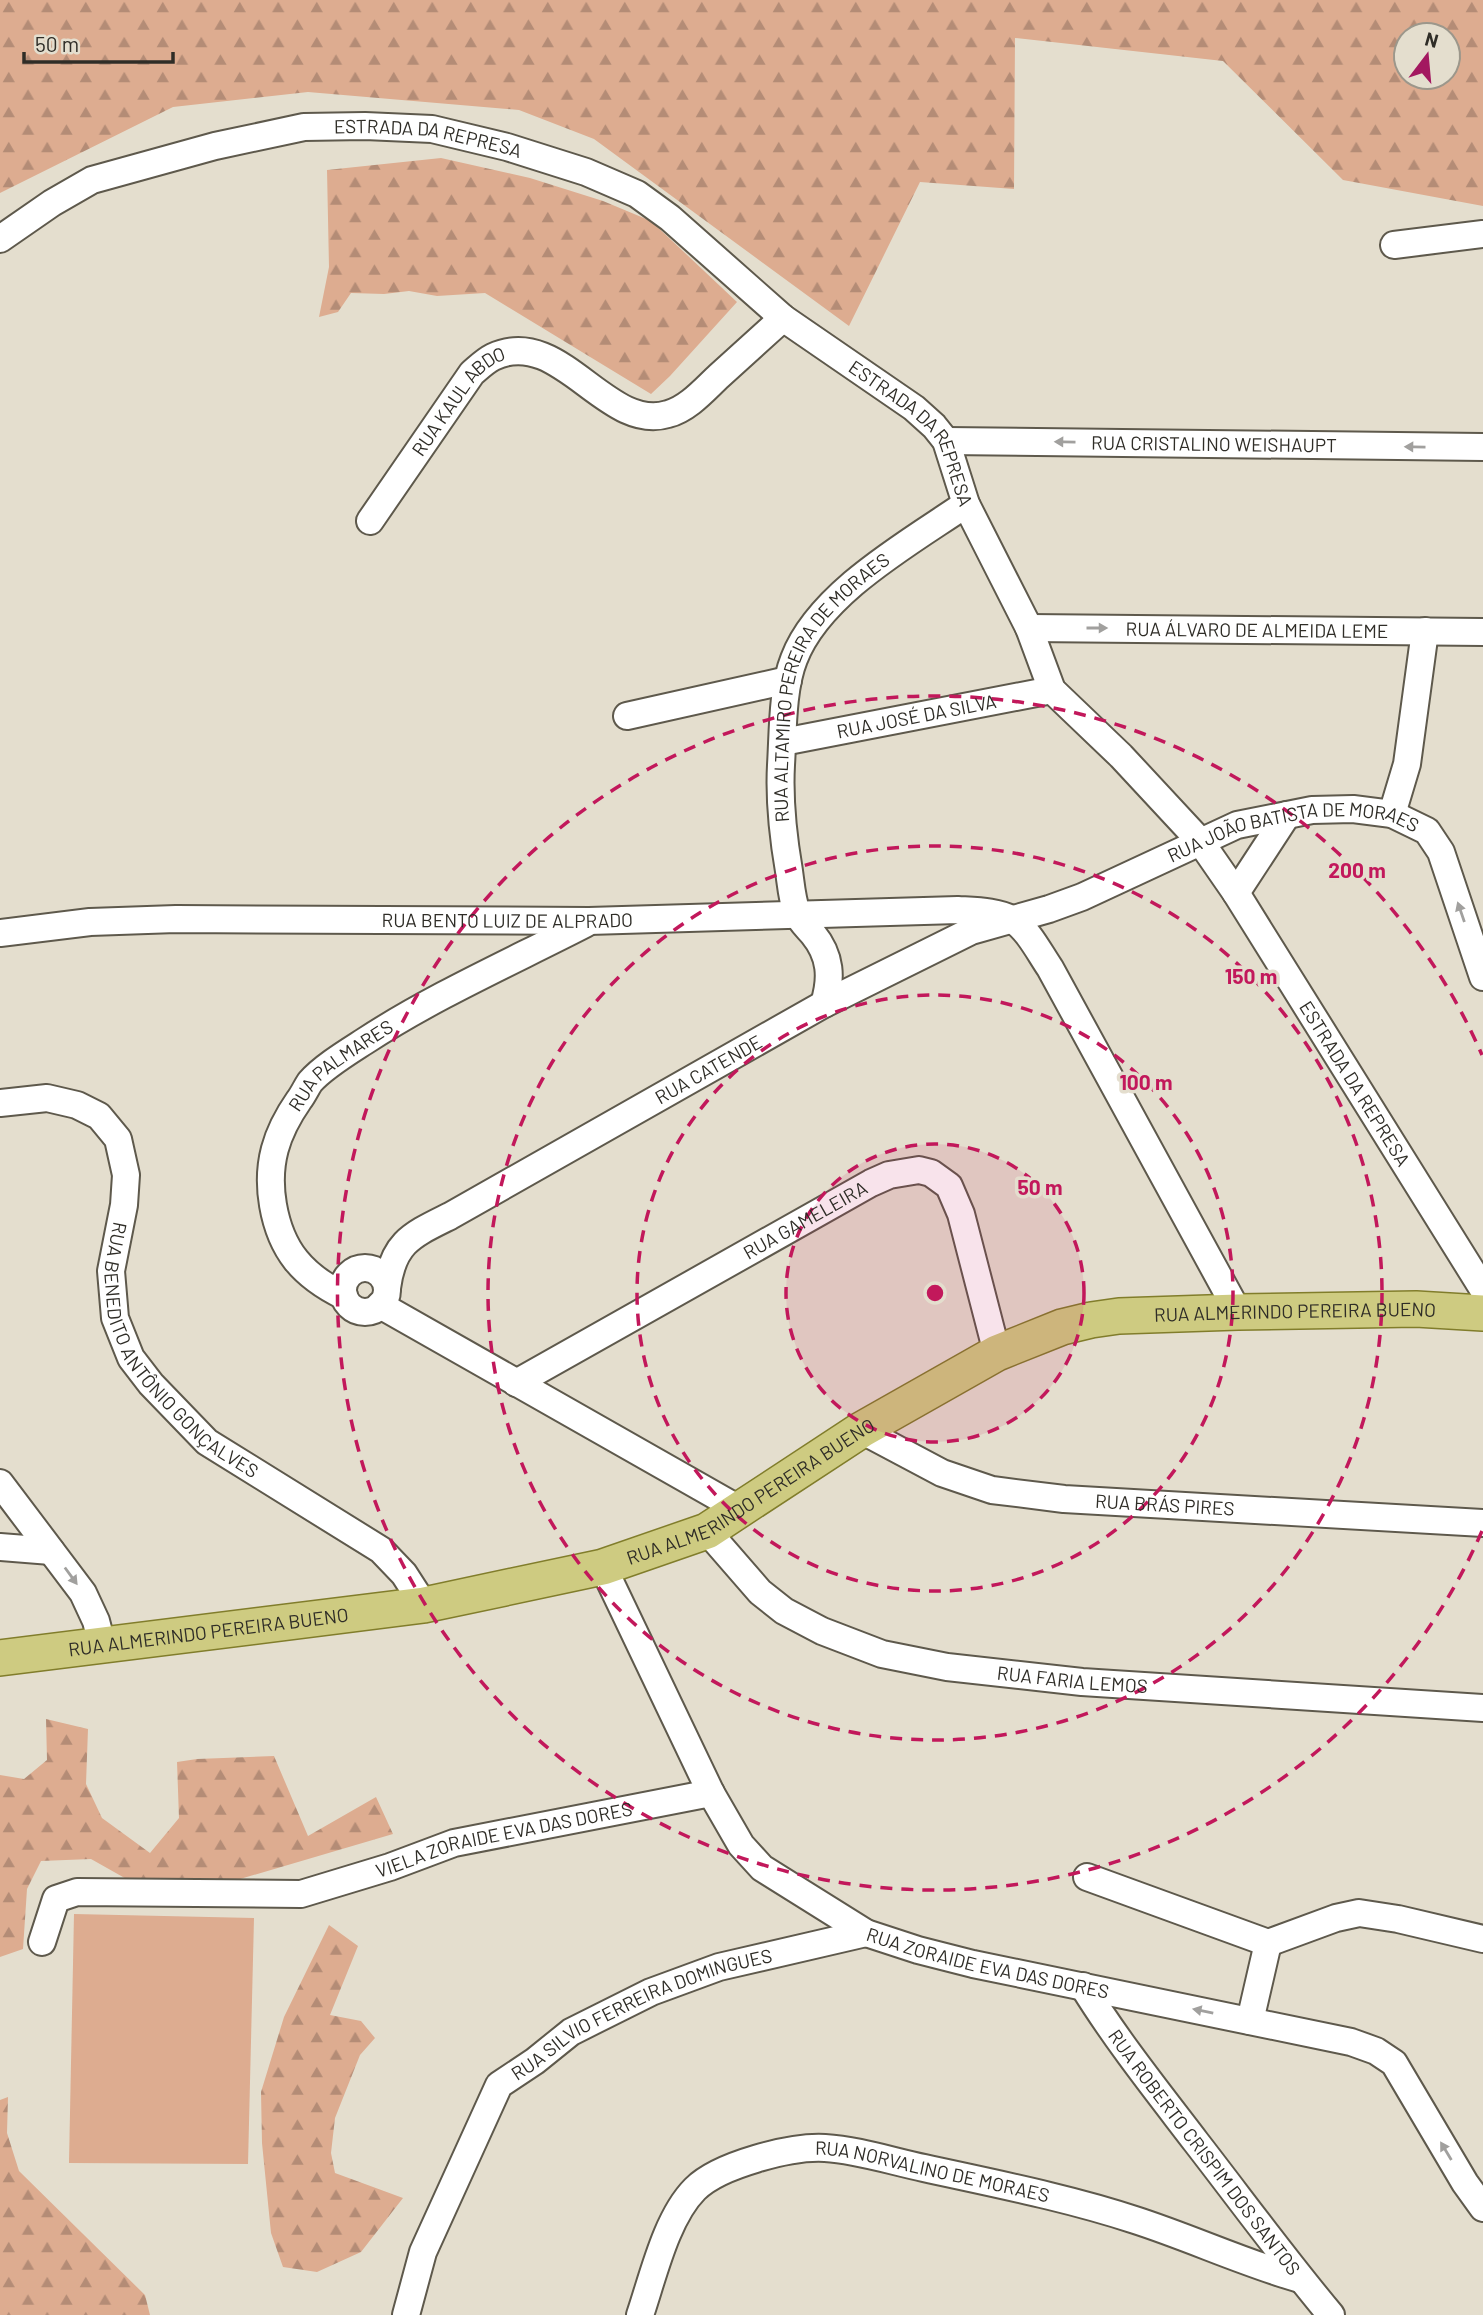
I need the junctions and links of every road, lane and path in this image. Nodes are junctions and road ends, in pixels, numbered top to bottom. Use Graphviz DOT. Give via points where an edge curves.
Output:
graph roads {
  1 [pos="1483,234"];
  2 [pos="0,239"];
  3 [pos="1394,245"];
  4 [pos="783,318"];
  5 [pos="946,441"];
  6 [pos="1483,447"];
  7 [pos="966,504"];
  8 [pos="370,521"];
  9 [pos="1029,628"];
  10 [pos="1425,631"];
  11 [pos="1483,632"];
  12 [pos="788,680"];
  13 [pos="1052,690"];
  14 [pos="627,716"];
  15 [pos="783,742"];
  16 [pos="1392,814"];
  17 [pos="1287,815"];
  18 [pos="1200,841"];
  19 [pos="1237,893"];
  20 [pos="797,916"];
  21 [pos="1012,919"];
  22 [pos="589,921"];
  23 [pos="0,933"];
  24 [pos="1483,977"];
  25 [pos="824,1004"];
  26 [pos="0,1103"];
  27 [pos="411,1235"];
  28 [pos="362,1269"];
  29 [pos="1483,1289"];
  30 [pos="344,1296"];
  31 [pos="384,1297"];
  32 [pos="1238,1312"];
  33 [pos="1483,1313"];
  34 [pos="997,1353"];
  35 [pos="516,1383"];
  36 [pos="861,1430"];
  37 [pos="0,1483"];
  38 [pos="739,1509"];
  39 [pos="1483,1523"];
  40 [pos="707,1531"];
  41 [pos="0,1547"];
  42 [pos="51,1551"];
  43 [pos="603,1567"];
  44 [pos="424,1605"];
  45 [pos="102,1644"];
  46 [pos="0,1658"];
  47 [pos="1483,1708"];
  48 [pos="711,1793"];
  49 [pos="1087,1877"];
  50 [pos="866,1933"];
  51 [pos="1483,1939"];
  52 [pos="42,1942"];
  53 [pos="1268,1942"];
  54 [pos="1083,1986"];
  55 [pos="1250,2021"];
  56 [pos="1483,2208"];
  57 [pos="1300,2278"];
  58 [pos="406,2315"];
  59 [pos="640,2315"];
  60 [pos="1331,2315"];
  1 -- 3 [label="street"];
  2 -- 4 [label="street, ESTRADA DA REPRESA" via="92,180 215,146 304,127 432,130 573,167 637,194"];
  4 -- 5 [label="street, ESTRADA DA REPRESA" via="914,408"];
  4 -- 8 [label="street, RUA KAUL ABDO" via="694,399 670,414 648,417 626,411 556,362 510,351 492,357 472,373"];
  6 -- 5 [label="street, RUA CRISTALINO WEISHAUPT, one-way"];
  5 -- 7 [label="street, ESTRADA DA REPRESA"];
  7 -- 9 [label="street, ESTRADA DA REPRESA"];
  7 -- 12 [label="street, RUA ALTAMIRO PEREIRA DE MORAES" via="856,580 807,635"];
  9 -- 10 [label="street, RUA ÁLVARO DE ALMEIDA LEME, one-way"];
  9 -- 13 [label="street, ESTRADA DA REPRESA"];
  10 -- 11 [label="street, RUA ÁLVARO DE ALMEIDA LEME"];
  10 -- 16 [label="street" via="1407,764"];
  12 -- 14 [label="street"];
  12 -- 15 [label="street, RUA ALTAMIRO PEREIRA DE MORAES"];
  13 -- 15 [label="street, RUA JOSÉ DA SILVA"];
  13 -- 18 [label="street, ESTRADA DA REPRESA"];
  15 -- 20 [label="street, RUA ALTAMIRO PEREIRA DE MORAES" via="783,832"];
  16 -- 17 [label="street, RUA JOÃO BATISTA DE MORAES" via="1353,809"];
  24 -- 16 [label="street, RUA JOÃO BATISTA DE MORAES, one-way" via="1434,839"];
  17 -- 18 [label="street, RUA JOÃO BATISTA DE MORAES" via="1237,825"];
  17 -- 19 [label="street"];
  18 -- 19 [label="street, ESTRADA DA REPRESA"];
  18 -- 21 [label="street, RUA JOÃO BATISTA DE MORAES" via="1082,897"];
  19 -- 29 [label="street, ESTRADA DA REPRESA"];
  20 -- 21 [label="street, RUA BENTO LUIZ DE ALPRADO" via="958,910"];
  20 -- 22 [label="street, RUA BENTO LUIZ DE ALPRADO"];
  20 -- 25 [label="street" via="824,949 829,970"];
  21 -- 25 [label="street, RUA CATENDE" via="971,931"];
  21 -- 32 [label="street" via="1050,968"];
  22 -- 23 [label="street, RUA BENTO LUIZ DE ALPRADO" via="176,919 90,922"];
  22 -- 30 [label="street, RUA PALMARES" via="377,1033 310,1082 287,1115 274,1147 271,1171 275,1219 284,1243 301,1266 317,1282"];
  25 -- 27 [label="street, RUA CATENDE"];
  26 -- 44 [label="street, RUA BENEDITO ANTÔNIO GONÇALVES" via="47,1098 99,1116 118,1139 126,1175 111,1271 115,1318 131,1358 207,1442 381,1550"];
  27 -- 28 [label="street, RUA CATENDE" via="387,1241"];
  27 -- 31 [label="street, RUA CATENDE" via="389,1269"];
  28 -- 30 [label="street" via="348,1276"];
  28 -- 31 [label="street, RUA PALMARES" via="380,1275"];
  30 -- 31 [label="street, RUA PALMARES" via="359,1311 374,1310"];
  31 -- 35 [label="street, RUA PALMARES"];
  32 -- 33 [label="main road, RUA ALMERINDO PEREIRA BUENO" via="1416,1309"];
  32 -- 34 [label="main road, RUA ALMERINDO PEREIRA BUENO" via="1091,1320"];
  34 -- 35 [label="street, RUA GAMELEIRA" via="956,1198 949,1186 931,1173 906,1171 871,1183"];
  34 -- 36 [label="main road, RUA ALMERINDO PEREIRA BUENO"];
  35 -- 38 [label="street, RUA PALMARES"];
  36 -- 38 [label="main road, RUA ALMERINDO PEREIRA BUENO"];
  36 -- 39 [label="street, RUA BRÁS PIRES" via="942,1473 992,1490 1065,1499"];
  37 -- 42 [label="street"];
  38 -- 40 [label="main road, RUA ALMERINDO PEREIRA BUENO"];
  40 -- 43 [label="main road, RUA ALMERINDO PEREIRA BUENO"];
  40 -- 47 [label="street, RUA FARIA LEMOS" via="760,1592 784,1611 882,1654 1082,1682"];
  41 -- 42 [label="street"];
  42 -- 45 [label="street, one-way" via="83,1593"];
  43 -- 44 [label="main road, RUA ALMERINDO PEREIRA BUENO"];
  43 -- 48 [label="street, RUA ZORAIDE EVA DAS DORES"];
  44 -- 45 [label="main road, RUA ALMERINDO PEREIRA BUENO"];
  45 -- 46 [label="main road, RUA ALMERINDO PEREIRA BUENO"];
  48 -- 50 [label="street, RUA ZORAIDE EVA DAS DORES" via="741,1845 762,1868"];
  48 -- 52 [label="street, VIELA ZORAIDE EVA DAS DORES" via="453,1843 300,1894 77,1892 56,1899"];
  49 -- 53 [label="street"];
  50 -- 54 [label="street, RUA ZORAIDE EVA DAS DORES" via="973,1964"];
  50 -- 58 [label="street, RUA SILVIO FERREIRA DOMINGUES" via="719,1967 651,1992 571,2032 499,2085 423,2252"];
  51 -- 53 [label="street" via="1359,1913"];
  53 -- 55 [label="street"];
  55 -- 54 [label="street, RUA ZORAIDE EVA DAS DORES, one-way"];
  54 -- 57 [label="street, RUA ROBERTO CRISPIM DOS SANTOS"];
  56 -- 55 [label="street, RUA ZORAIDE EVA DAS DORES, one-way" via="1394,2063 1351,2042"];
  57 -- 59 [label="street, RUA NORVALINO DE MORAES" via="1132,2219 823,2147 723,2169 695,2189 668,2235"];
  57 -- 60 [label="street, RUA ROBERTO CRISPIM DOS SANTOS"];
}
